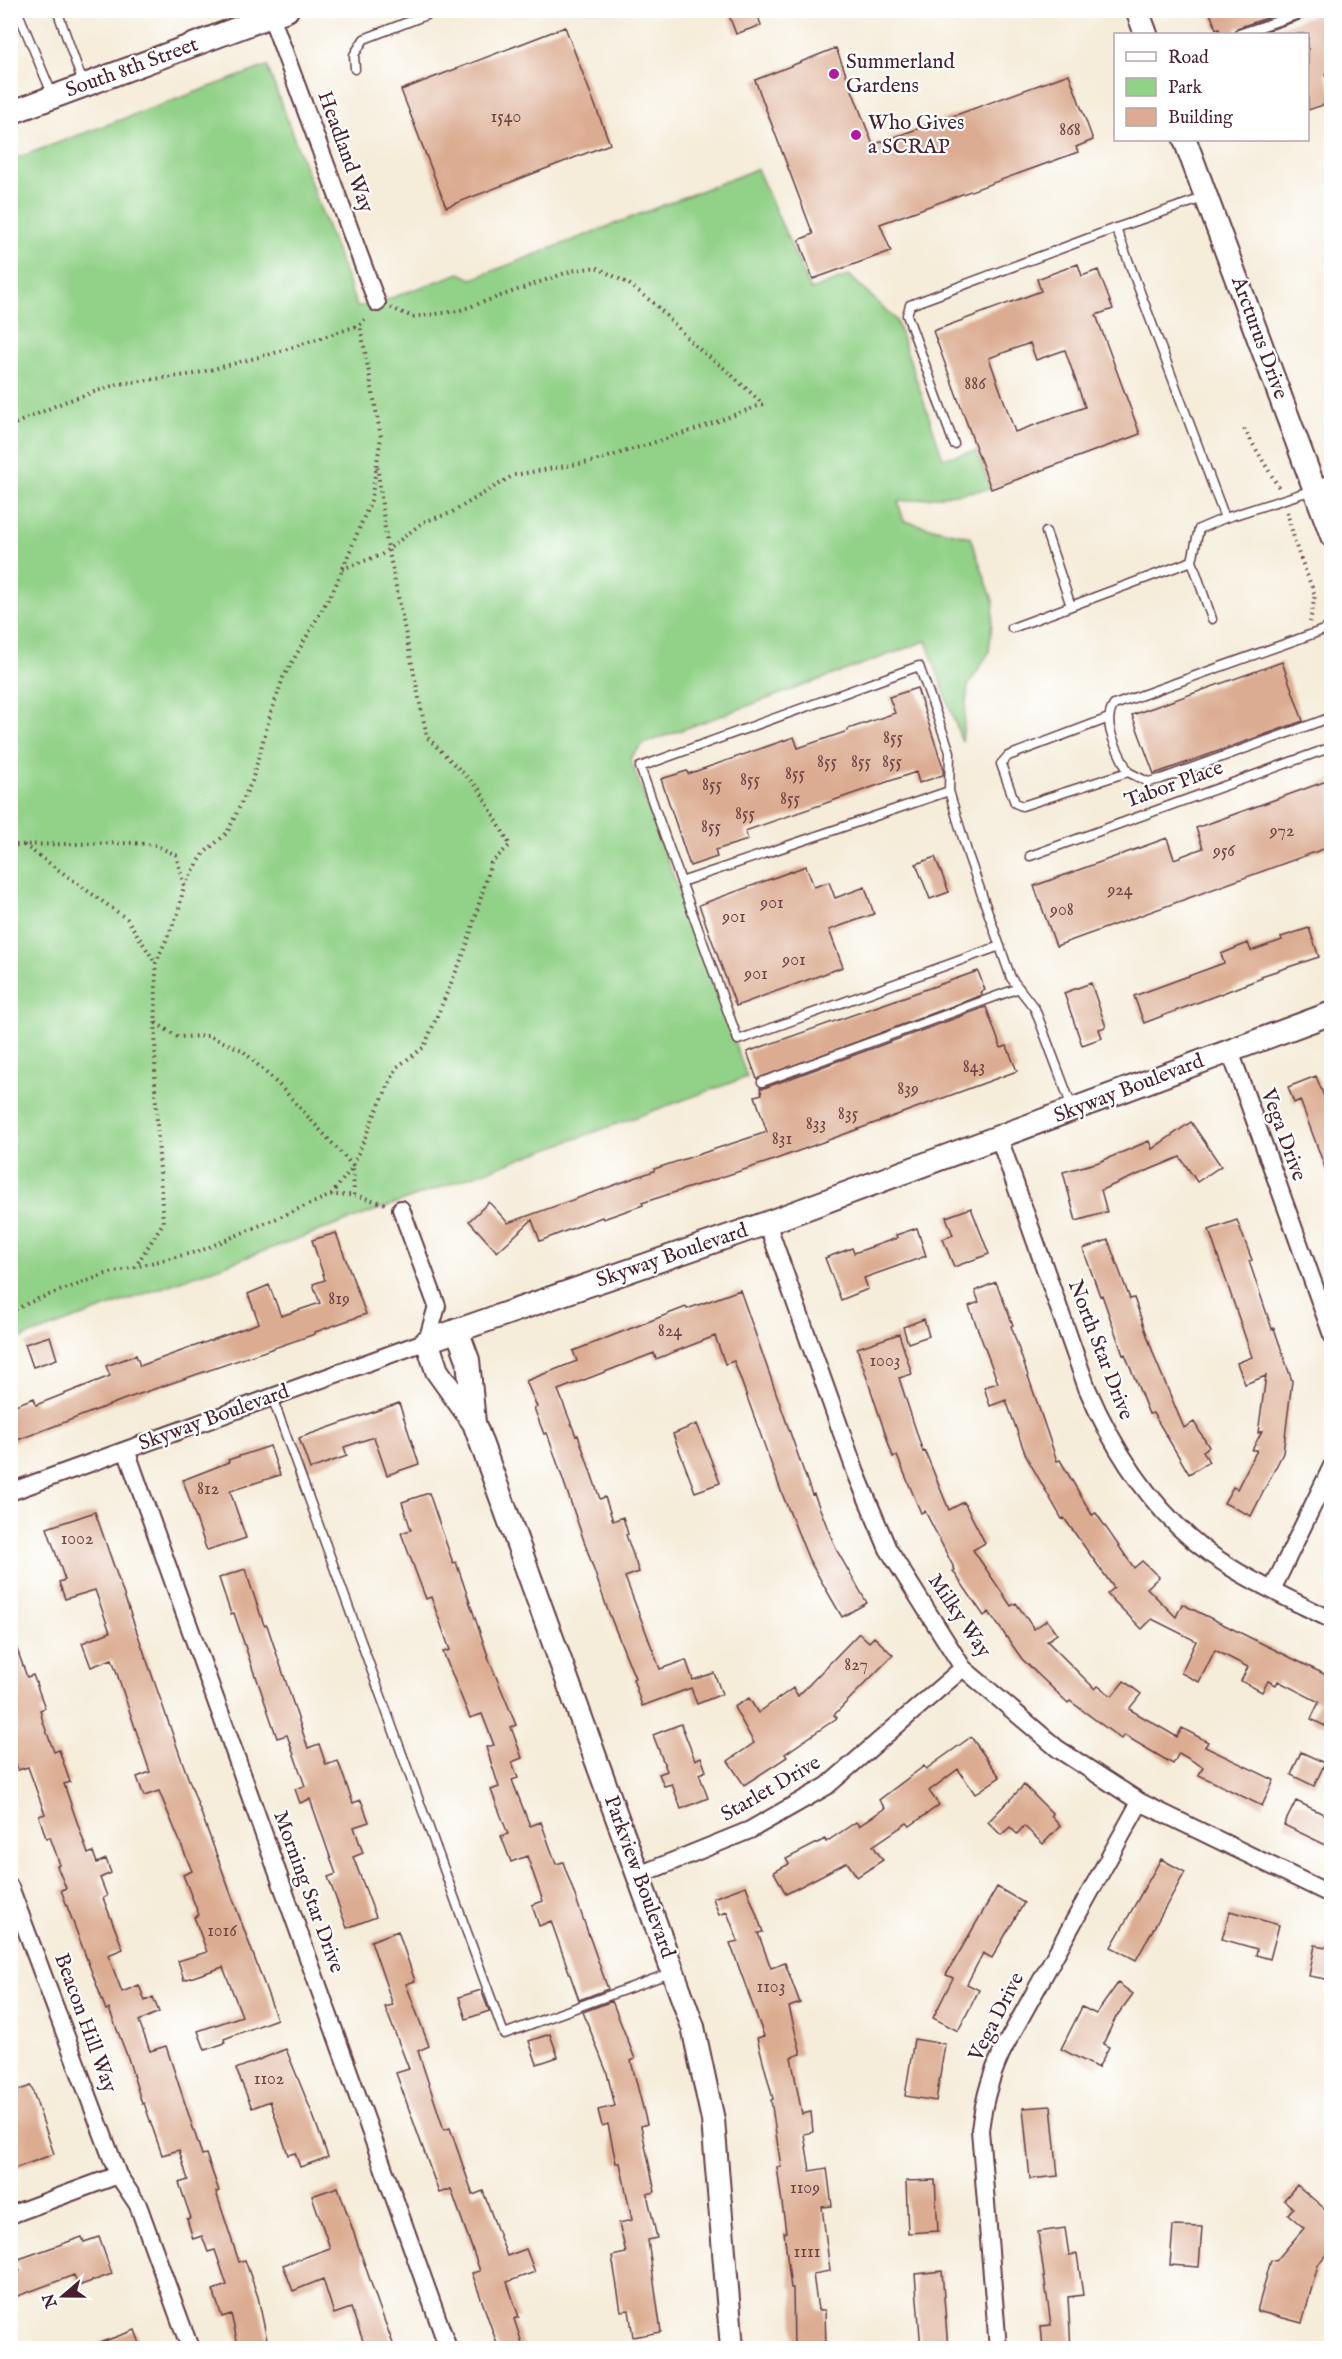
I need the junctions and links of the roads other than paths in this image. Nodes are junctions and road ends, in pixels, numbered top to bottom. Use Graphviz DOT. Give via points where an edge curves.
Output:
graph roads {
  1 [pos="17,10"];
  2 [pos="57,10"];
  3 [pos="439,10"];
  4 [pos="1137,10"];
  5 [pos="1309,10"];
  6 [pos="1295,13"];
  7 [pos="279,14"];
  8 [pos="1146,33"];
  9 [pos="1242,33"];
  10 [pos="355,69"];
  11 [pos="84,86"];
  12 [pos="54,97"];
  13 [pos="10,113"];
  14 [pos="1185,141"];
  15 [pos="1207,197"];
  16 [pos="1116,228"];
  17 [pos="377,303"];
  18 [pos="954,444"];
  19 [pos="1323,486"];
  20 [pos="1225,518"];
  21 [pos="1046,532"];
  22 [pos="1332,536"];
  23 [pos="1192,561"];
  24 [pos="1071,606"];
  25 [pos="1212,618"];
  26 [pos="1332,627"];
  27 [pos="1012,628"];
  28 [pos="1109,717"];
  29 [pos="1332,717"];
  30 [pos="1332,747"];
  31 [pos="1128,772"];
  32 [pos="949,791"];
  33 [pos="1030,856"];
  34 [pos="681,882"];
  35 [pos="1000,946"];
  36 [pos="1019,988"];
  37 [pos="1332,1013"];
  38 [pos="1230,1051"];
  39 [pos="762,1082"];
  40 [pos="1073,1110"];
  41 [pos="999,1138"];
  42 [pos="401,1209"];
  43 [pos="767,1223"];
  44 [pos="457,1330"];
  45 [pos="1332,1335"];
  46 [pos="427,1341"];
  47 [pos="272,1397"];
  48 [pos="474,1423"];
  49 [pos="126,1450"];
  50 [pos="1332,1466"];
  51 [pos="10,1492"];
  52 [pos="1272,1590"];
  53 [pos="1332,1620"];
  54 [pos="963,1668"];
  55 [pos="1140,1802"];
  56 [pos="639,1875"];
  57 [pos="10,1887"];
  58 [pos="1332,1895"];
  59 [pos="674,1972"];
  60 [pos="118,2175"];
  61 [pos="10,2215"];
  62 [pos="190,2349"];
  63 [pos="448,2349"];
  64 [pos="732,2349"];
  65 [pos="998,2349"];
  1 -- 12 [label="lane"];
  2 -- 11 [label="lane"];
  3 -- 10 [label="lane" via="364,39 354,55"];
  4 -- 8 [label="street"];
  5 -- 6 [label="lane"];
  6 -- 9 [label="lane"];
  7 -- 11 [label="street, South 8th Street"];
  7 -- 17 [label="street, Headland Way"];
  11 -- 12 [label="street, South 8th Street"];
  12 -- 13 [label="street, South 8th Street"];
  14 -- 15 [label="street, Arcturus Drive"];
  15 -- 16 [label="lane"];
  15 -- 19 [label="street, Arcturus Drive"];
  16 -- 18 [label="lane" via="910,305 907,315"];
  16 -- 20 [label="lane"];
  19 -- 20 [label="lane"];
  19 -- 22 [label="street, Arcturus Drive"];
  20 -- 23 [label="lane" via="1199,529"];
  21 -- 24 [label="lane"];
  23 -- 24 [label="lane"];
  23 -- 25 [label="lane"];
  24 -- 27 [label="lane"];
  26 -- 28 [label="lane" via="1114,705"];
  28 -- 31 [label="lane"];
  28 -- 31 [label="lane" via="1008,756 1001,764 1015,803 1022,807"];
  29 -- 31 [label="lane" via="1161,779 1148,782"];
  30 -- 33 [label="lane, Tabor Place"];
  32 -- 34 [label="lane"];
  32 -- 34 [label="lane" via="950,752 919,666 640,767"];
  32 -- 35 [label="lane"];
  34 -- 35 [label="lane" via="738,1040"];
  35 -- 36 [label="lane" via="1011,978"];
  36 -- 39 [label="lane"];
  36 -- 40 [label="lane" via="1035,1009"];
  37 -- 38 [label="street, Skyway Boulevard"];
  38 -- 40 [label="street, Skyway Boulevard"];
  38 -- 45 [label="street, Vega Drive"];
  40 -- 41 [label="street, Skyway Boulevard"];
  41 -- 43 [label="street, Skyway Boulevard"];
  41 -- 52 [label="street, North Star Drive" via="1087,1388 1118,1451 1154,1503 1177,1526 1229,1567"];
  42 -- 46 [label="street" via="437,1306"];
  43 -- 44 [label="street, Skyway Boulevard"];
  43 -- 54 [label="street, Milky Way" via="856,1473 888,1549"];
  44 -- 46 [label="street, Skyway Boulevard"];
  44 -- 48 [label="street, Parkview Boulevard" via="468,1360"];
  46 -- 47 [label="street, Skyway Boulevard"];
  46 -- 48 [label="street, Parkview Boulevard" via="437,1371"];
  47 -- 49 [label="street, Skyway Boulevard"];
  47 -- 59 [label="lane" via="504,2034"];
  48 -- 56 [label="street, Parkview Boulevard"];
  49 -- 51 [label="street, Skyway Boulevard"];
  49 -- 63 [label="street, Morning Star Drive"];
  50 -- 52 [label="street"];
  52 -- 53 [label="street, North Star Drive"];
  54 -- 55 [label="street, Milky Way" via="1058,1749"];
  54 -- 56 [label="street, Starlet Drive" via="827,1786 750,1830"];
  55 -- 58 [label="street, Milky Way"];
  55 -- 65 [label="street, Vega Drive" via="997,2060 984,2098 980,2130"];
  56 -- 59 [label="street, Parkview Boulevard"];
  57 -- 60 [label="street, Beacon Hill Way"];
  59 -- 64 [label="street, Parkview Boulevard" via="693,2028 712,2120"];
  60 -- 61 [label="street"];
  60 -- 62 [label="street, Beacon Hill Way" via="138,2205"];
}
